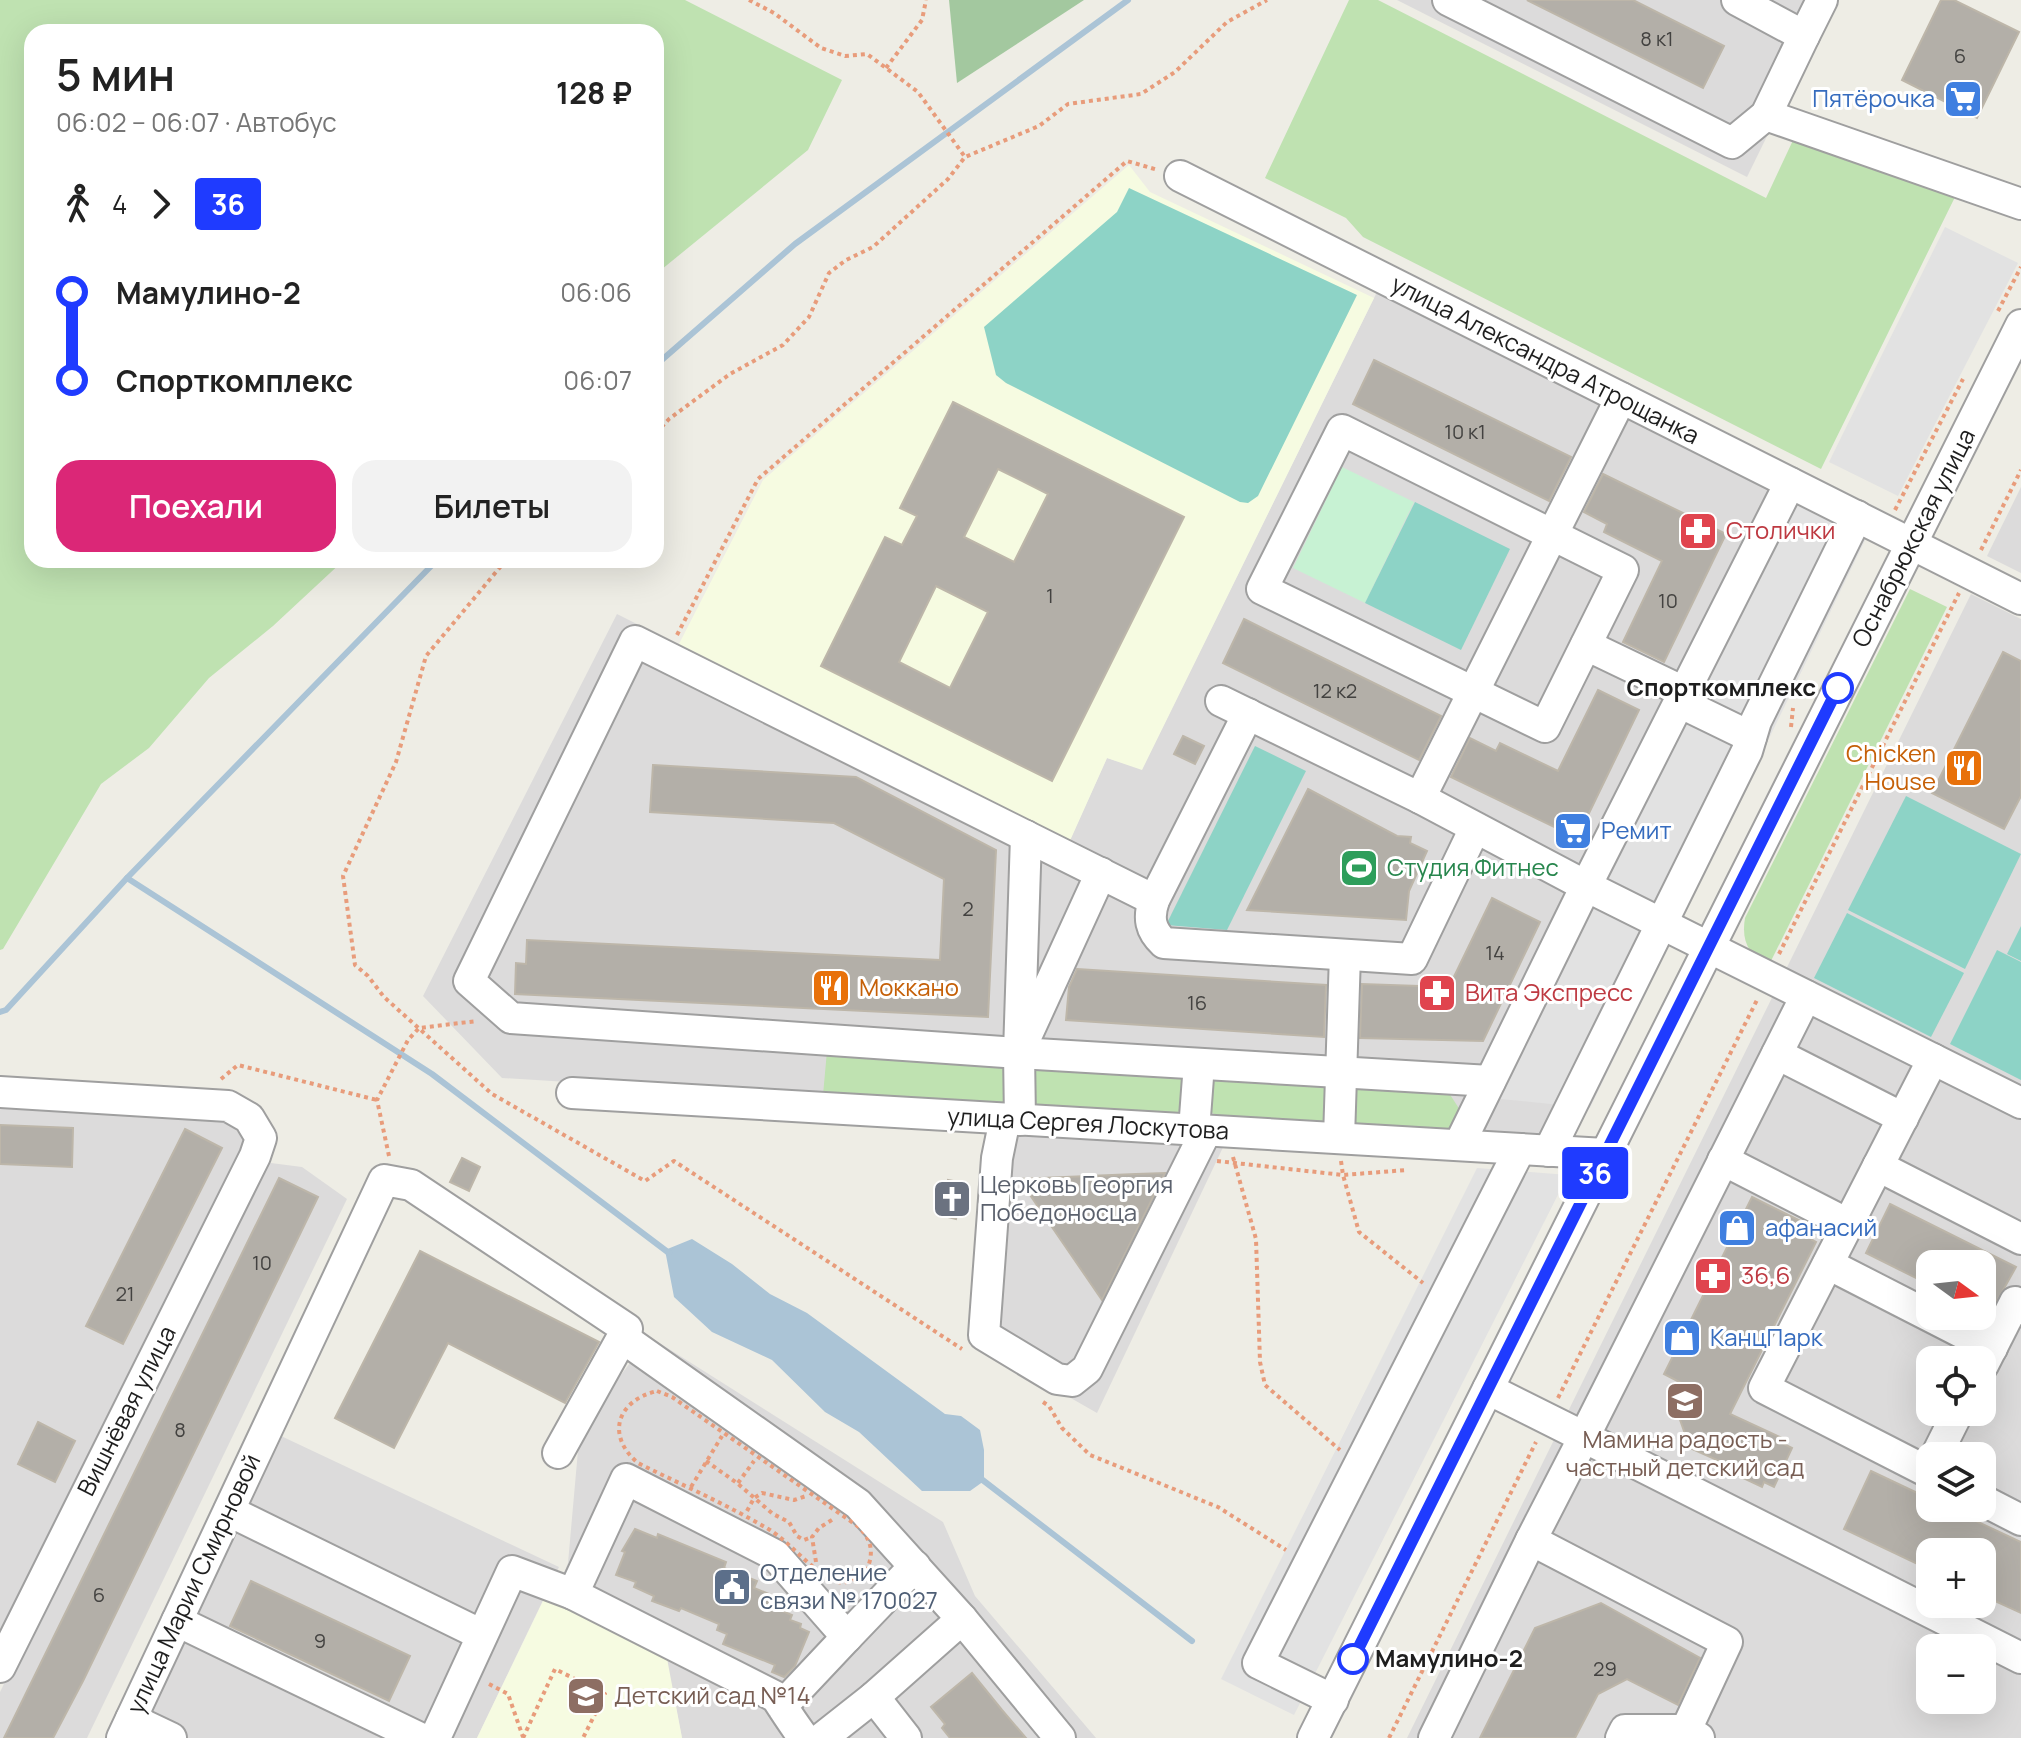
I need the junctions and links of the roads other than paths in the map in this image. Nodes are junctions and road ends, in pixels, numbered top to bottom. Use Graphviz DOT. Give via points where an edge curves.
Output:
graph roads {
  1 [pos="1448,0"];
  2 [pos="1737,0"];
  3 [pos="1822,0"];
  4 [pos="1804,36"];
  5 [pos="1766,115"];
  6 [pos="1180,176"];
  7 [pos="2021,204"];
  8 [pos="2007,323"];
  9 [pos="1621,398"];
  10 [pos="1790,483"];
  11 [pos="1857,516"];
  12 [pos="1552,535"];
  13 [pos="1910,545"];
  14 [pos="2021,599"];
  15 [pos="1586,645"];
  16 [pos="1473,692"];
  17 [pos="1682,697"];
  18 [pos="1221,701"];
  19 [pos="1248,714"];
  20 [pos="1751,737"];
  21 [pos="1420,798"];
  22 [pos="1475,828"];
  23 [pos="1026,836"];
  24 [pos="1101,873"];
  25 [pos="1586,886"];
  26 [pos="1154,900"];
  27 [pos="1661,923"];
  28 [pos="1709,947"];
  29 [pos="1345,955"];
  30 [pos="1806,996"];
  31 [pos="1019,1053"];
  32 [pos="1777,1054"];
  33 [pos="1933,1059"];
  34 [pos="1199,1064"];
  35 [pos="1342,1072"];
  36 [pos="1490,1081"];
  37 [pos="0,1092"];
  38 [pos="572,1093"];
  39 [pos="2021,1103"];
  40 [pos="1903,1118"];
  41 [pos="1013,1119"];
  42 [pos="1204,1138"];
  43 [pos="1339,1138"];
  44 [pos="1459,1145"];
  45 [pos="1534,1150"];
  46 [pos="1605,1154"];
  47 [pos="1723,1160"];
  48 [pos="1878,1166"];
  49 [pos="1848,1224"];
  50 [pos="2021,1239"];
  51 [pos="1828,1264"];
  52 [pos="2019,1299"];
  53 [pos="623,1338"];
  54 [pos="1968,1346"];
  55 [pos="1993,1346"];
  56 [pos="1488,1389"];
  57 [pos="1584,1437"];
  58 [pos="558,1453"];
  59 [pos="1916,1460"];
  60 [pos="1996,1507"];
  61 [pos="229,1511"];
  62 [pos="2021,1520"];
  63 [pos="1531,1540"];
  64 [pos="915,1566"];
  65 [pos="573,1594"];
  66 [pos="962,1619"];
  67 [pos="177,1621"];
  68 [pos="482,1635"];
  69 [pos="847,1637"];
  70 [pos="2021,1658"];
  71 [pos="0,1667"];
  72 [pos="874,1697"];
  73 [pos="1333,1700"];
  74 [pos="782,1706"];
  75 [pos="127,1728"];
  76 [pos="1693,1734"];
  77 [pos="171,1738"];
  78 [pos="420,1738"];
  79 [pos="435,1738"];
  80 [pos="804,1738"];
  81 [pos="822,1738"];
  82 [pos="906,1738"];
  83 [pos="1060,1738"];
  84 [pos="1313,1738"];
  85 [pos="1434,1738"];
  86 [pos="1621,1738"];
  1 -- 5 [label="street" via="1732,143"];
  2 -- 4 [label="street"];
  3 -- 4 [label="street"];
  4 -- 5 [label="street"];
  5 -- 7 [label="street"];
  6 -- 9 [label="street, улица Александра Атрощанка"];
  8 -- 13 [label="street, Оснабрюкская улица"];
  9 -- 10 [label="street, улица Александра Атрощанка"];
  9 -- 12 [label="street"];
  10 -- 11 [label="street, улица Александра Атрощанка"];
  10 -- 17 [label="street"];
  11 -- 13 [label="street, улица Александра Атрощанка"];
  11 -- 20 [label="street"];
  12 -- 15 [label="street" via="1623,570"];
  12 -- 16 [label="street"];
  12 -- 16 [label="street" via="1342,430 1302,509 1262,589"];
  13 -- 14 [label="street, улица Александра Атрощанка"];
  13 -- 28 [label="street, Оснабрюкская улица"];
  15 -- 16 [label="street" via="1545,727"];
  15 -- 17 [label="street"];
  16 -- 21 [label="street"];
  17 -- 20 [label="street"];
  17 -- 25 [label="street"];
  18 -- 19 [label="street"];
  19 -- 21 [label="street"];
  19 -- 26 [label="street"];
  20 -- 27 [label="street"];
  21 -- 22 [label="street"];
  22 -- 25 [label="street"];
  22 -- 29 [label="street" via="1412,959"];
  23 -- 24 [label="street"];
  23 -- 31 [label="street"];
  23 -- 31 [label="street" via="635,641 469,981 511,1018"];
  24 -- 26 [label="street"];
  24 -- 31 [label="street"];
  25 -- 27 [label="street"];
  25 -- 36 [label="street"];
  26 -- 29 [label="street" via="1151,922 1164,943"];
  27 -- 28 [label="street"];
  27 -- 45 [label="street"];
  28 -- 30 [label="street"];
  28 -- 46 [label="street, Оснабрюкская улица"];
  29 -- 35 [label="street"];
  30 -- 32 [label="street"];
  30 -- 33 [label="street"];
  31 -- 34 [label="street"];
  31 -- 41 [label="street"];
  32 -- 40 [label="street"];
  32 -- 47 [label="street"];
  33 -- 39 [label="street"];
  33 -- 40 [label="street"];
  34 -- 35 [label="street"];
  34 -- 42 [label="street"];
  35 -- 36 [label="street"];
  35 -- 43 [label="street"];
  36 -- 44 [label="street"];
  37 -- 71 [label="street, Вишнёвая улица" via="228,1106 249,1118 261,1138"];
  38 -- 41 [label="street, улица Сергея Лоскутова"];
  40 -- 48 [label="street"];
  41 -- 42 [label="street, улица Сергея Лоскутова"];
  41 -- 42 [label="street" via="997,1158 984,1335 1057,1379 1072,1381 1087,1369"];
  42 -- 43 [label="street, улица Сергея Лоскутова"];
  43 -- 44 [label="street, улица Сергея Лоскутова"];
  44 -- 45 [label="street, улица Сергея Лоскутова"];
  45 -- 46 [label="street, улица Сергея Лоскутова"];
  45 -- 73 [label="street" via="1444,1299 1258,1663"];
  46 -- 56 [label="street, Оснабрюкская улица"];
  47 -- 49 [label="street"];
  47 -- 57 [label="street"];
  48 -- 49 [label="street"];
  48 -- 50 [label="street"];
  49 -- 51 [label="street"];
  51 -- 54 [label="street"];
  51 -- 59 [label="street" via="1764,1388"];
  52 -- 55 [label="street"];
  53 -- 58 [label="street"];
  53 -- 61 [label="street, улица Марии Смирновой" via="627,1329 411,1185 384,1180"];
  53 -- 64 [label="street" via="729,1424 850,1509"];
  56 -- 57 [label="street"];
  56 -- 73 [label="street, Оснабрюкская улица"];
  57 -- 63 [label="street"];
  57 -- 70 [label="street"];
  60 -- 62 [label="street"];
  61 -- 67 [label="street, улица Марии Смирновой"];
  61 -- 68 [label="street"];
  63 -- 76 [label="street" via="1727,1642"];
  63 -- 85 [label="street"];
  64 -- 66 [label="street"];
  64 -- 69 [label="street"];
  65 -- 68 [label="street" via="512,1571"];
  65 -- 69 [label="street" via="626,1479 684,1498 812,1580"];
  65 -- 74 [label="street" via="776,1697"];
  66 -- 72 [label="street"];
  66 -- 83 [label="street"];
  67 -- 75 [label="street, улица Марии Смирновой"];
  67 -- 78 [label="street"];
  68 -- 79 [label="street"];
  69 -- 74 [label="street"];
  72 -- 81 [label="street"];
  72 -- 82 [label="street"];
  73 -- 84 [label="street, Оснабрюкская улица"];
  74 -- 80 [label="street"];
  75 -- 77 [label="street"];
  76 -- 86 [label="street" via="1625,1730"];
}
